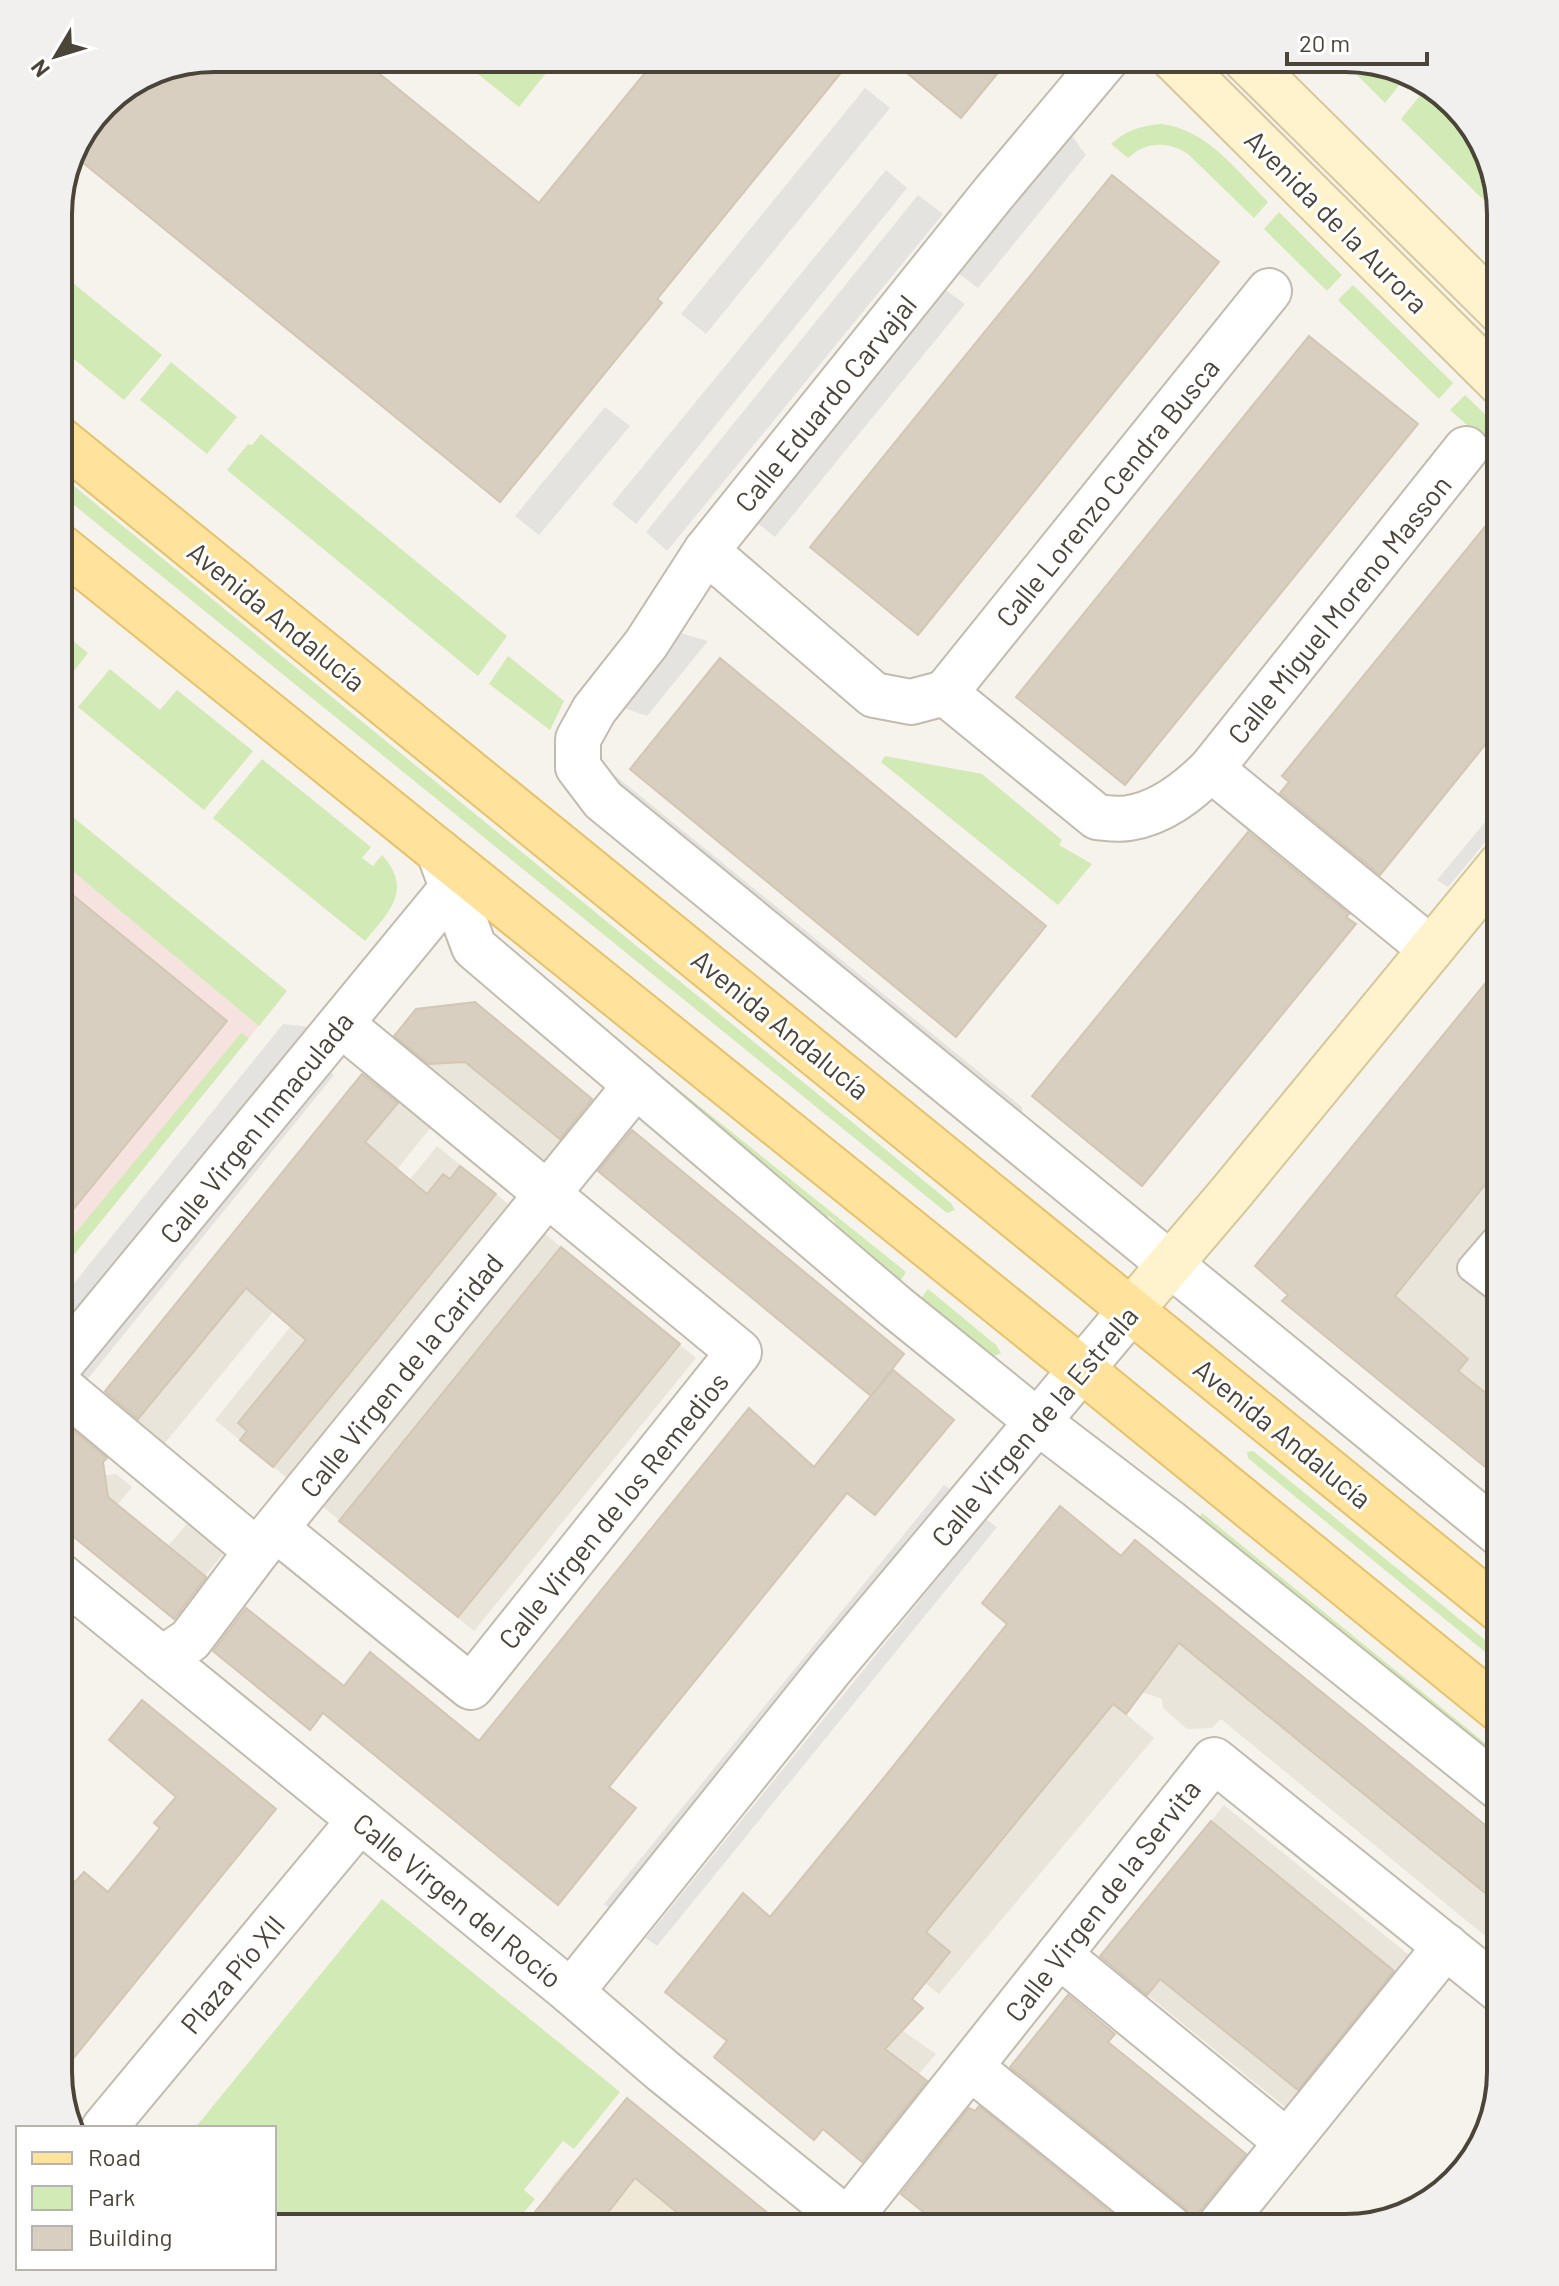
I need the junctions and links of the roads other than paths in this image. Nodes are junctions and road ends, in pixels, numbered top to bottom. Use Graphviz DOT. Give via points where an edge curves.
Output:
graph roads {
  1 [pos="1095,72"];
  2 [pos="1187,72"];
  3 [pos="1258,72"];
  4 [pos="1269,291"];
  5 [pos="1487,298"];
  6 [pos="1487,370"];
  7 [pos="72,449"];
  8 [pos="1466,449"];
  9 [pos="706,551"];
  10 [pos="72,557"];
  11 [pos="945,693"];
  12 [pos="1211,769"];
  13 [pos="446,870"];
  14 [pos="1487,881"];
  15 [pos="1431,949"];
  16 [pos="341,1024"];
  17 [pos="636,1085"];
  18 [pos="547,1196"];
  19 [pos="1487,1249"];
  20 [pos="1170,1265"];
  21 [pos="1487,1280"];
  22 [pos="1132,1309"];
  23 [pos="72,1350"];
  24 [pos="1081,1369"];
  25 [pos="72,1395"];
  26 [pos="1037,1421"];
  27 [pos="1487,1524"];
  28 [pos="266,1540"];
  29 [pos="72,1585"];
  30 [pos="1487,1600"];
  31 [pos="162,1659"];
  32 [pos="1487,1700"];
  33 [pos="1487,1778"];
  34 [pos="360,1820"];
  35 [pos="1446,1946"];
  36 [pos="1059,1955"];
  37 [pos="1487,1980"];
  38 [pos="571,1992"];
  39 [pos="970,2067"];
  40 [pos="106,2126"];
  41 [pos="1287,2142"];
  42 [pos="840,2214"];
  43 [pos="860,2214"];
  44 [pos="1153,2214"];
  45 [pos="1229,2214"];
  1 -- 9 [label="street, Calle Eduardo Carvajal"];
  2 -- 6 [label="main road, Avenida de la Aurora"];
  3 -- 5 [label="main road, Avenida de la Aurora"];
  4 -- 11 [label="street, Calle Lorenzo Cendra Busca"];
  7 -- 22 [label="main road, Avenida Andalucía"];
  8 -- 12 [label="street, Calle Miguel Moreno Masson"];
  9 -- 11 [label="street" via="874,695 911,702"];
  9 -- 20 [label="street, Calle Eduardo Carvajal" via="646,644 594,710 578,739 578,767 603,800"];
  10 -- 13 [label="main road"];
  11 -- 12 [label="street, Calle Miguel Moreno Masson" via="1097,817 1130,818 1161,806 1186,794"];
  12 -- 15 [label="street"];
  13 -- 16 [label="street, Calle Virgen Inmaculada"];
  13 -- 17 [label="street" via="474,947"];
  13 -- 24 [label="main road"];
  14 -- 15 [label="main road, Calle Virgen de la Estrella"];
  15 -- 20 [label="main road, Calle Virgen de la Estrella"];
  16 -- 18 [label="street, Calle Virgen de los Remedios"];
  16 -- 23 [label="street, Calle Virgen Inmaculada"];
  17 -- 18 [label="street, Calle Virgen de la Caridad"];
  17 -- 26 [label="street"];
  18 -- 28 [label="street, Calle Virgen de la Caridad"];
  18 -- 28 [label="street, Calle Virgen de los Remedios" via="739,1352 471,1687"];
  19 -- 21 [label="lane" via="1471,1268"];
  20 -- 22 [label="main road, Calle Virgen de la Estrella"];
  20 -- 27 [label="street"];
  22 -- 24 [label="street, Calle Virgen de la Estrella"];
  22 -- 30 [label="main road, Avenida Andalucía"];
  24 -- 26 [label="street, Calle Virgen de la Estrella"];
  24 -- 32 [label="main road"];
  25 -- 28 [label="street, Calle Virgen de los Remedios"];
  26 -- 33 [label="street"];
  26 -- 38 [label="street, Calle Virgen de la Estrella"];
  28 -- 31 [label="street, Calle Virgen de la Caridad" via="190,1640"];
  29 -- 31 [label="street, Calle Virgen del Rocío"];
  31 -- 34 [label="street, Calle Virgen del Rocío"];
  34 -- 38 [label="street, Calle Virgen del Rocío"];
  34 -- 40 [label="street, Plaza Pío XII"];
  35 -- 36 [label="street, Calle Virgen de la Servita" via="1214,1760"];
  35 -- 37 [label="street, Calle Virgen de la Servita"];
  35 -- 41 [label="street"];
  36 -- 39 [label="street, Calle Virgen de la Servita"];
  36 -- 41 [label="street"];
  38 -- 42 [label="street, Calle Virgen del Rocío"];
  39 -- 43 [label="street, Calle Virgen de la Servita"];
  39 -- 44 [label="street"];
  41 -- 45 [label="street"];
}
